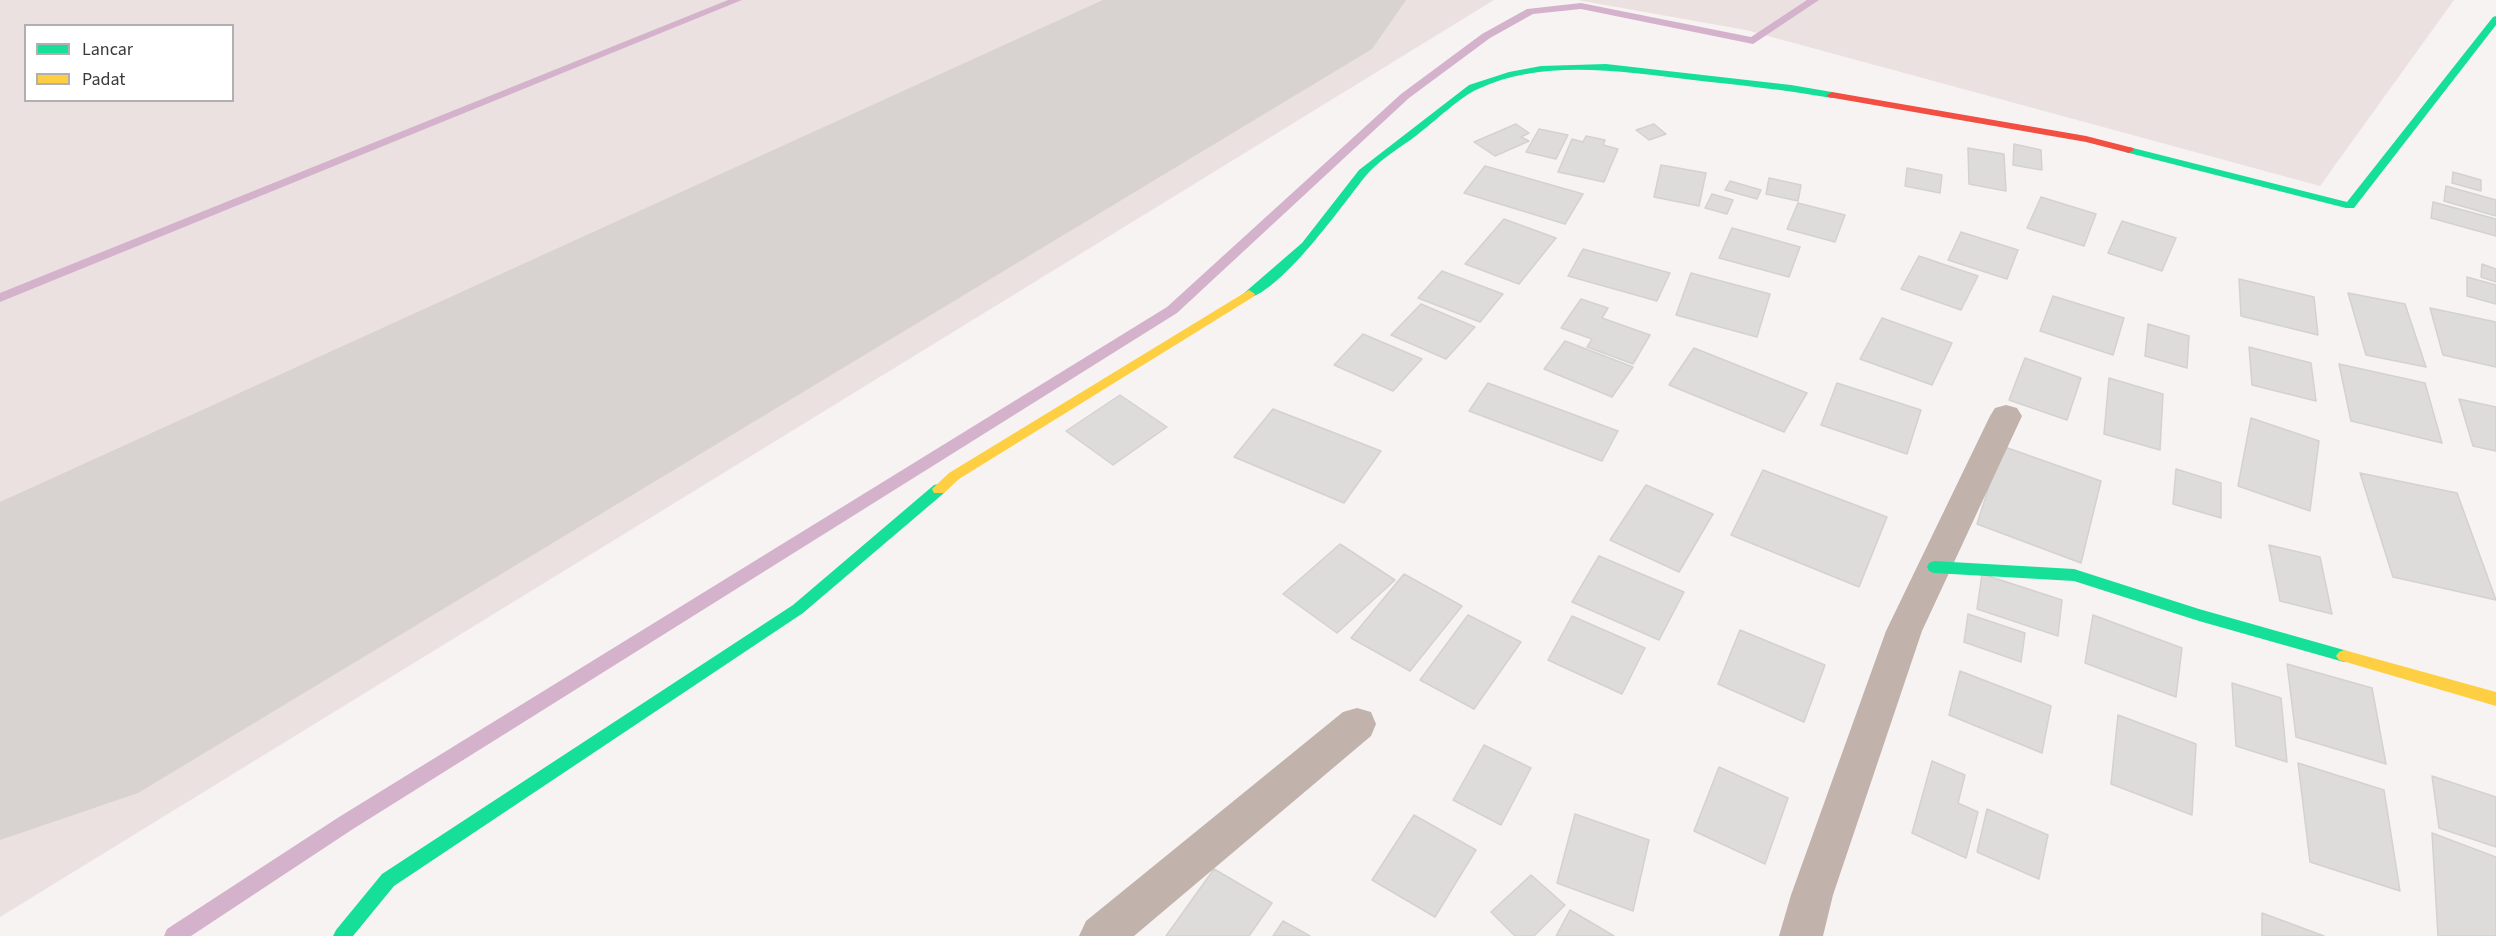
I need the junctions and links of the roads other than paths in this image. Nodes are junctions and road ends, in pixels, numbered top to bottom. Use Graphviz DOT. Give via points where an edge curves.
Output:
graph roads {
  1 [pos="2496,19"];
  2 [pos="2006,416"];
  3 [pos="1934,567"];
  4 [pos="2496,699"];
  5 [pos="1357,724"];
  6 [pos="342,936"];
  7 [pos="1101,936"];
  8 [pos="1801,936"];
  1 -- 6 [label="street" via="2350,206 2086,139 1791,88 1606,67 1541,69 1473,87 1363,172 1306,245 1263,285 954,476 798,609 388,880"];
  2 -- 3 [label="street"];
  3 -- 4 [label="street" via="2074,575 2199,615"];
  3 -- 8 [label="street" via="1904,631"];
  5 -- 7 [label="street"];
}
